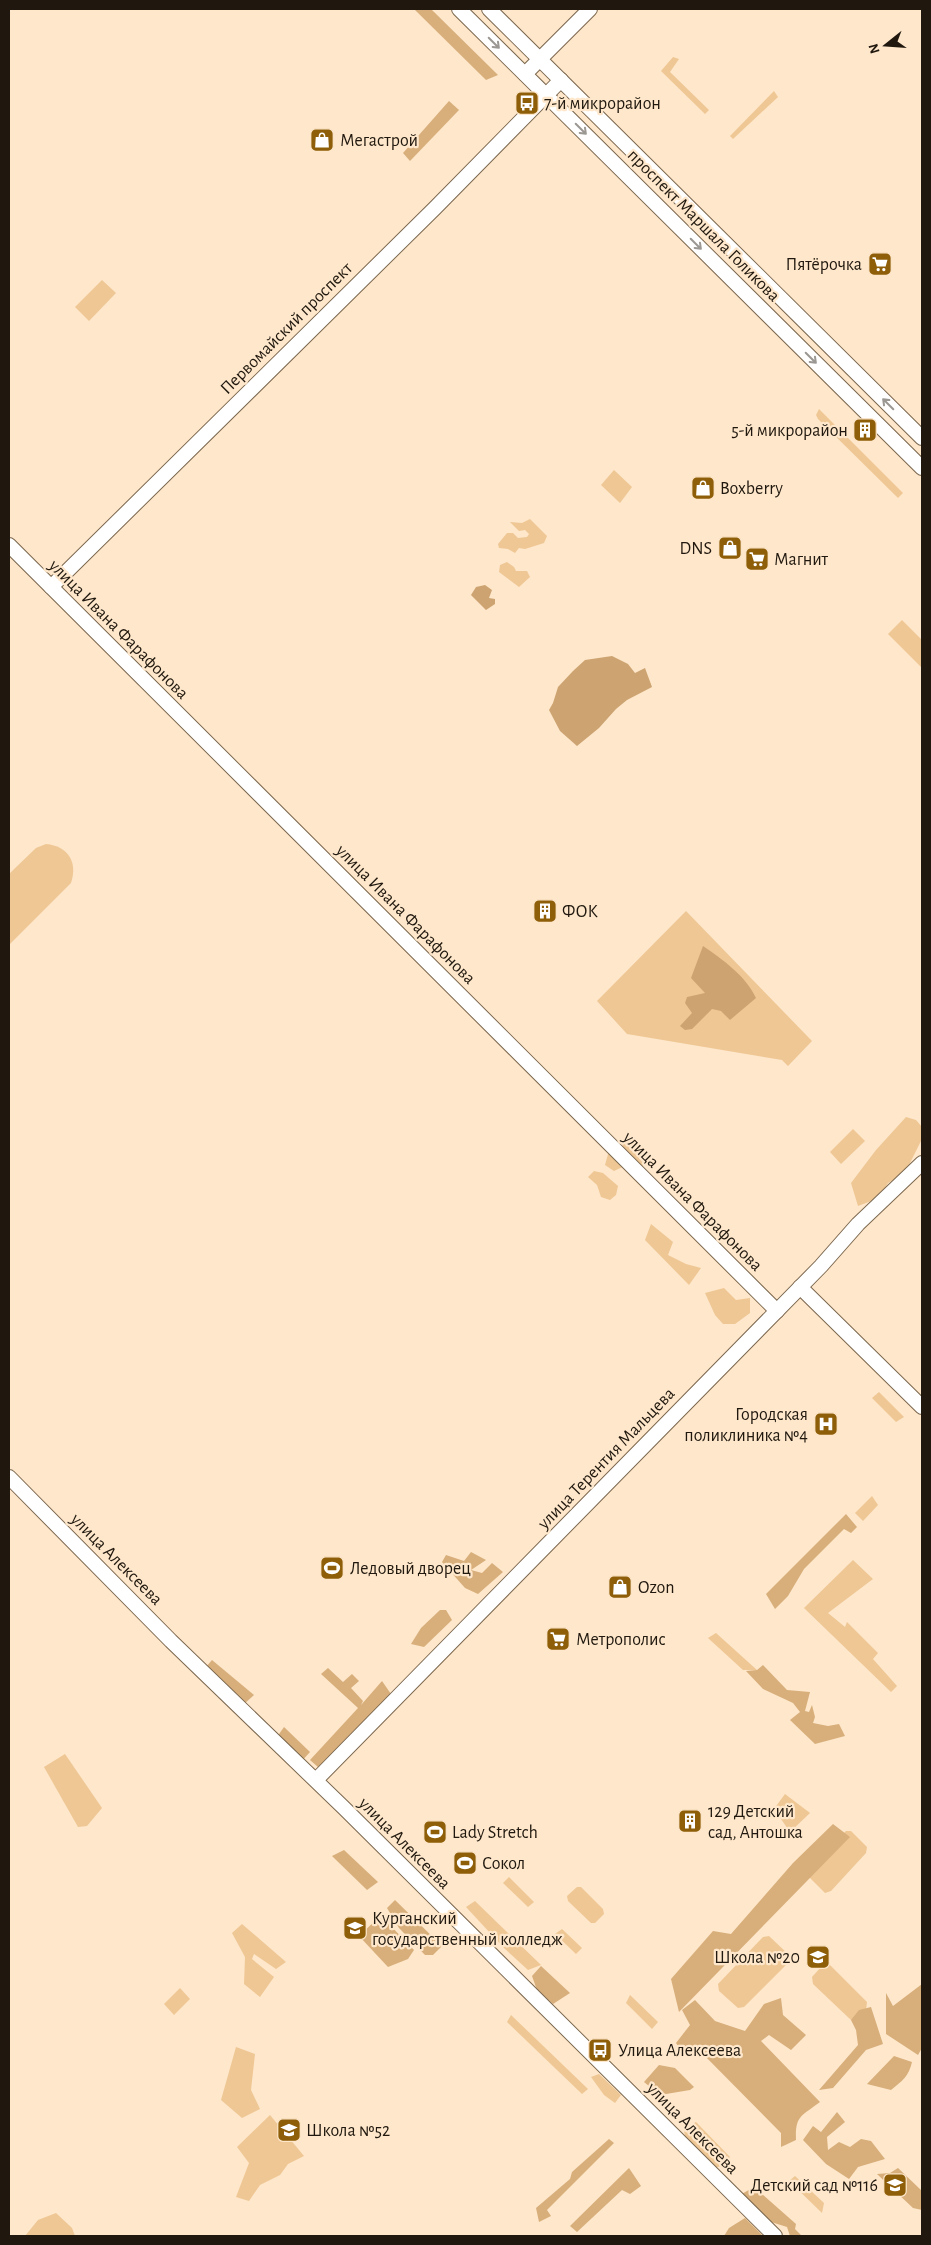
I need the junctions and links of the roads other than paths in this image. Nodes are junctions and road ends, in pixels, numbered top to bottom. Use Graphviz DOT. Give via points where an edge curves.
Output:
graph roads {
  1 [pos="459,9"];
  2 [pos="489,9"];
  3 [pos="590,9"];
  4 [pos="540,59"];
  5 [pos="525,74"];
  6 [pos="561,80"];
  7 [pos="546,95"];
  8 [pos="922,438"];
  9 [pos="922,468"];
  10 [pos="9,545"];
  11 [pos="51,587"];
  12 [pos="922,1163"];
  13 [pos="800,1287"];
  14 [pos="776,1311"];
  15 [pos="922,1407"];
  16 [pos="9,1477"];
  17 [pos="316,1780"];
  18 [pos="775,2236"];
  1 -- 5 [label="street, проспект Маршала Голикова, one-way"];
  2 -- 4 [label="street, проспект Маршала Голикова"];
  3 -- 4 [label="street"];
  4 -- 5 [label="street"];
  4 -- 6 [label="street, проспект Маршала Голикова"];
  5 -- 7 [label="street, проспект Маршала Голикова"];
  6 -- 7 [label="street, Первомайский проспект"];
  8 -- 6 [label="street, проспект Маршала Голикова, one-way"];
  7 -- 9 [label="street, проспект Маршала Голикова, one-way"];
  7 -- 11 [label="street, Первомайский проспект"];
  10 -- 11 [label="street, улица Ивана Фарафонова"];
  11 -- 14 [label="street, улица Ивана Фарафонова"];
  12 -- 13 [label="street, улица Терентия Мальцева" via="858,1224"];
  13 -- 14 [label="street, улица Терентия Мальцева"];
  13 -- 15 [label="street"];
  14 -- 17 [label="street, улица Терентия Мальцева"];
  16 -- 17 [label="street, улица Алексеева" via="171,1641"];
  17 -- 18 [label="street, улица Алексеева"];
}
